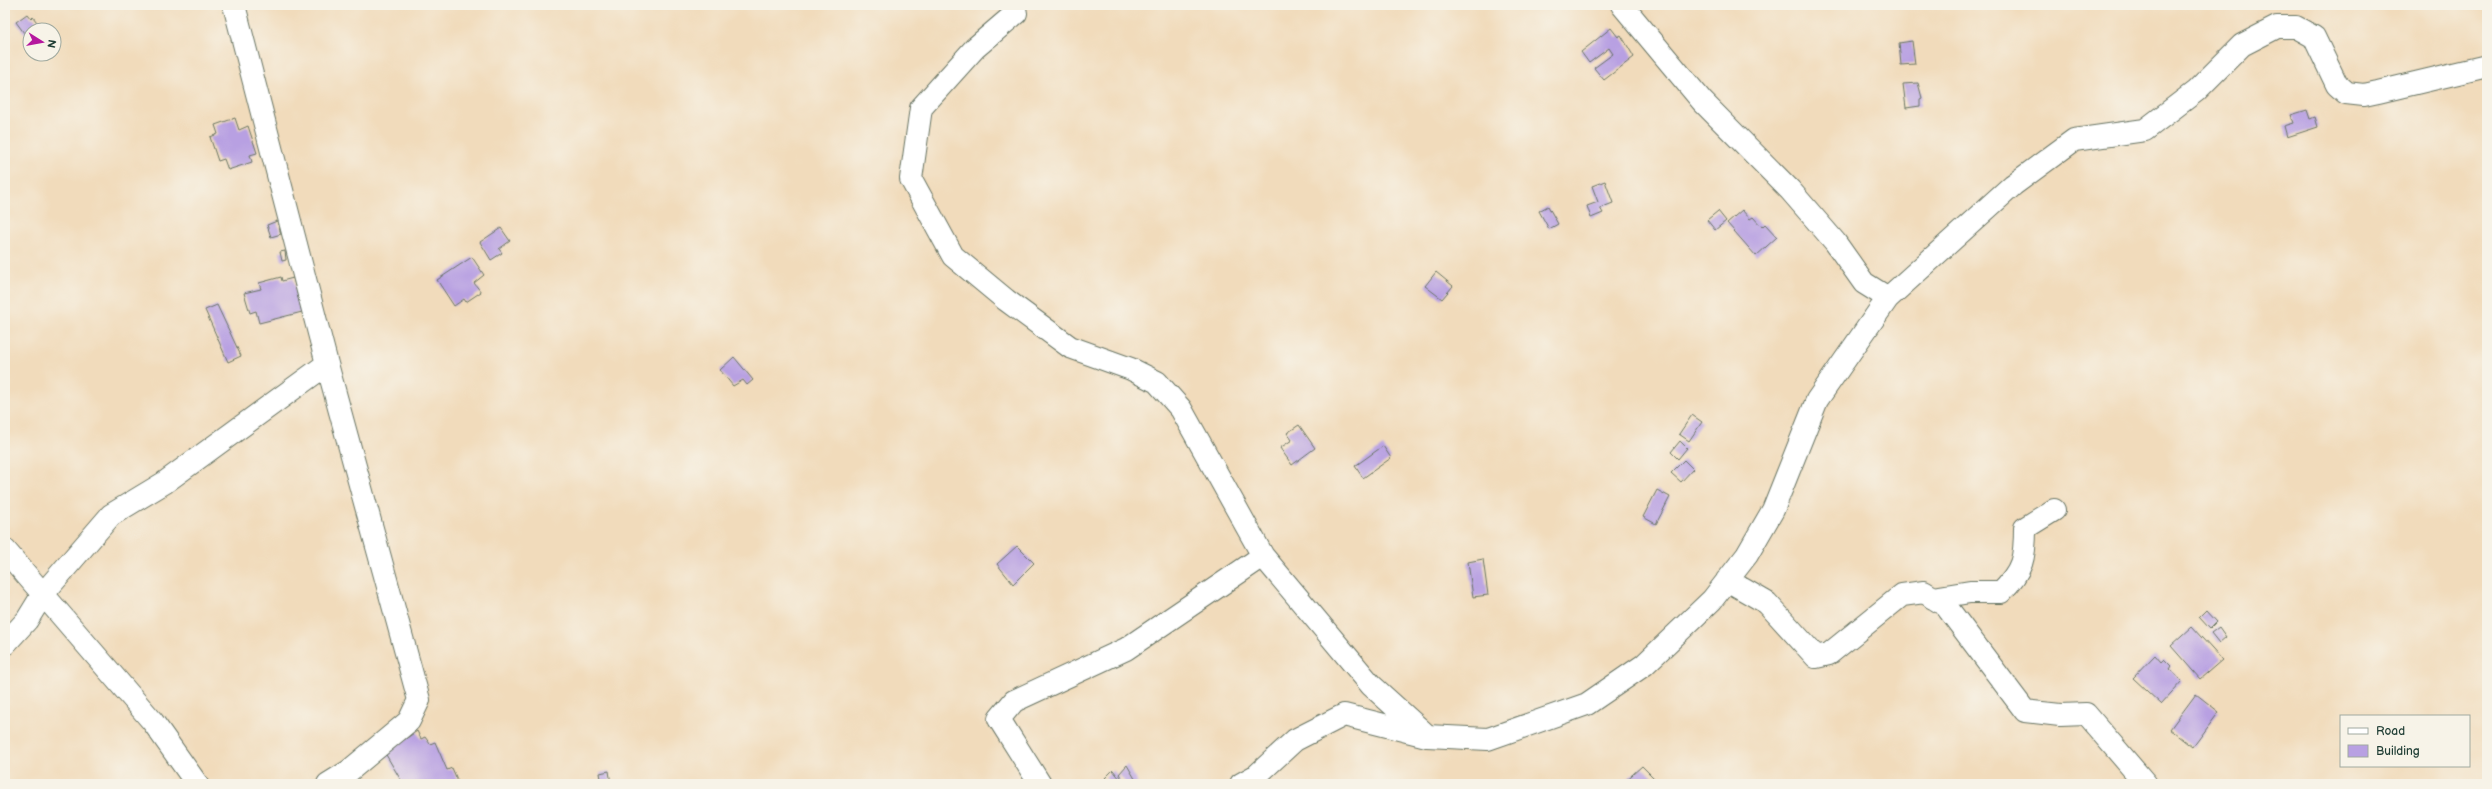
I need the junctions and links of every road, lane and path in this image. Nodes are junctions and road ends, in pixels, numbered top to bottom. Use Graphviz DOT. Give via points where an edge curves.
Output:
graph roads {
  1 [pos="234,5"];
  2 [pos="1622,5"];
  3 [pos="1016,13"];
  4 [pos="2487,66"];
  5 [pos="1888,298"];
  6 [pos="327,364"];
  7 [pos="2054,510"];
  8 [pos="5,550"];
  9 [pos="1263,556"];
  10 [pos="1727,580"];
  11 [pos="43,594"];
  12 [pos="1933,598"];
  13 [pos="5,644"];
  14 [pos="1427,736"];
  15 [pos="197,784"];
  16 [pos="328,784"];
  17 [pos="1040,784"];
  18 [pos="1241,784"];
  19 [pos="2146,784"];
  1 -- 6 [label="street"];
  2 -- 5 [label="street" via="1702,101 1790,190 1835,242 1864,283"];
  3 -- 9 [label="street" via="975,48 921,108 911,179 953,256 1006,300 1070,347 1131,369 1157,382 1181,409"];
  4 -- 5 [label="street" via="2364,95 2346,93 2337,85 2314,37 2296,27 2277,27 2242,45 2196,91 2146,130 2074,140 2013,185"];
  5 -- 10 [label="street" via="1818,400 1773,510 1747,555"];
  6 -- 11 [label="street" via="164,483 111,515"];
  6 -- 16 [label="street" via="418,700 409,721 349,771"];
  7 -- 12 [label="street" via="2025,528 2025,548 2017,576 2001,592 1970,592"];
  8 -- 11 [label="street"];
  9 -- 14 [label="street" via="1371,685"];
  9 -- 17 [label="street" via="1126,649 1014,700 999,719"];
  10 -- 12 [label="street" via="1768,603 1816,657 1829,654 1902,595 1924,592"];
  10 -- 14 [label="street" via="1712,600 1644,665 1587,704 1488,739"];
  11 -- 13 [label="street" via="27,620"];
  11 -- 15 [label="street" via="153,722"];
  12 -- 19 [label="street" via="1946,606 2025,711 2060,715 2086,714"];
  14 -- 18 [label="street" via="1344,715 1295,740 1257,775"];
}
